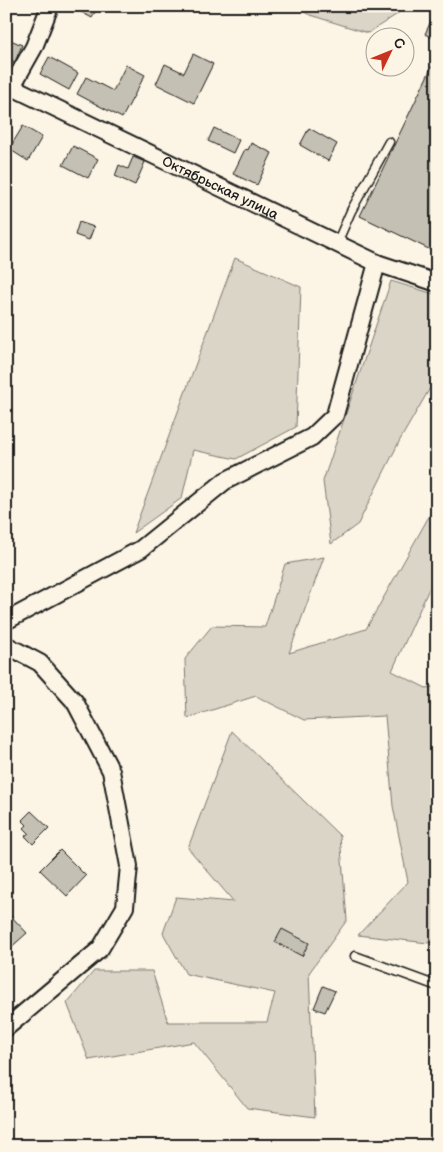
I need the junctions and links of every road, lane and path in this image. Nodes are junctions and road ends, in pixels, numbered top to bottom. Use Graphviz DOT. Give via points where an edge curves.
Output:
graph roads {
  1 [pos="50,6"];
  2 [pos="9,86"];
  3 [pos="390,142"];
  4 [pos="337,243"];
  5 [pos="378,263"];
  6 [pos="437,282"];
  7 [pos="6,621"];
  8 [pos="6,645"];
  9 [pos="354,956"];
  10 [pos="437,986"];
  11 [pos="6,1028"];
  1 -- 2 [label="street" via="34,47"];
  2 -- 4 [label="street, Октябрьская улица"];
  3 -- 4 [label="lane"];
  4 -- 5 [label="street, Октябрьская улица"];
  5 -- 6 [label="street, Октябрьская улица"];
  5 -- 7 [label="street" via="335,415 312,438 225,481 141,550"];
  8 -- 11 [label="street" via="40,663 75,702 112,771 129,866 125,907 100,949"];
  9 -- 10 [label="lane"];
}
